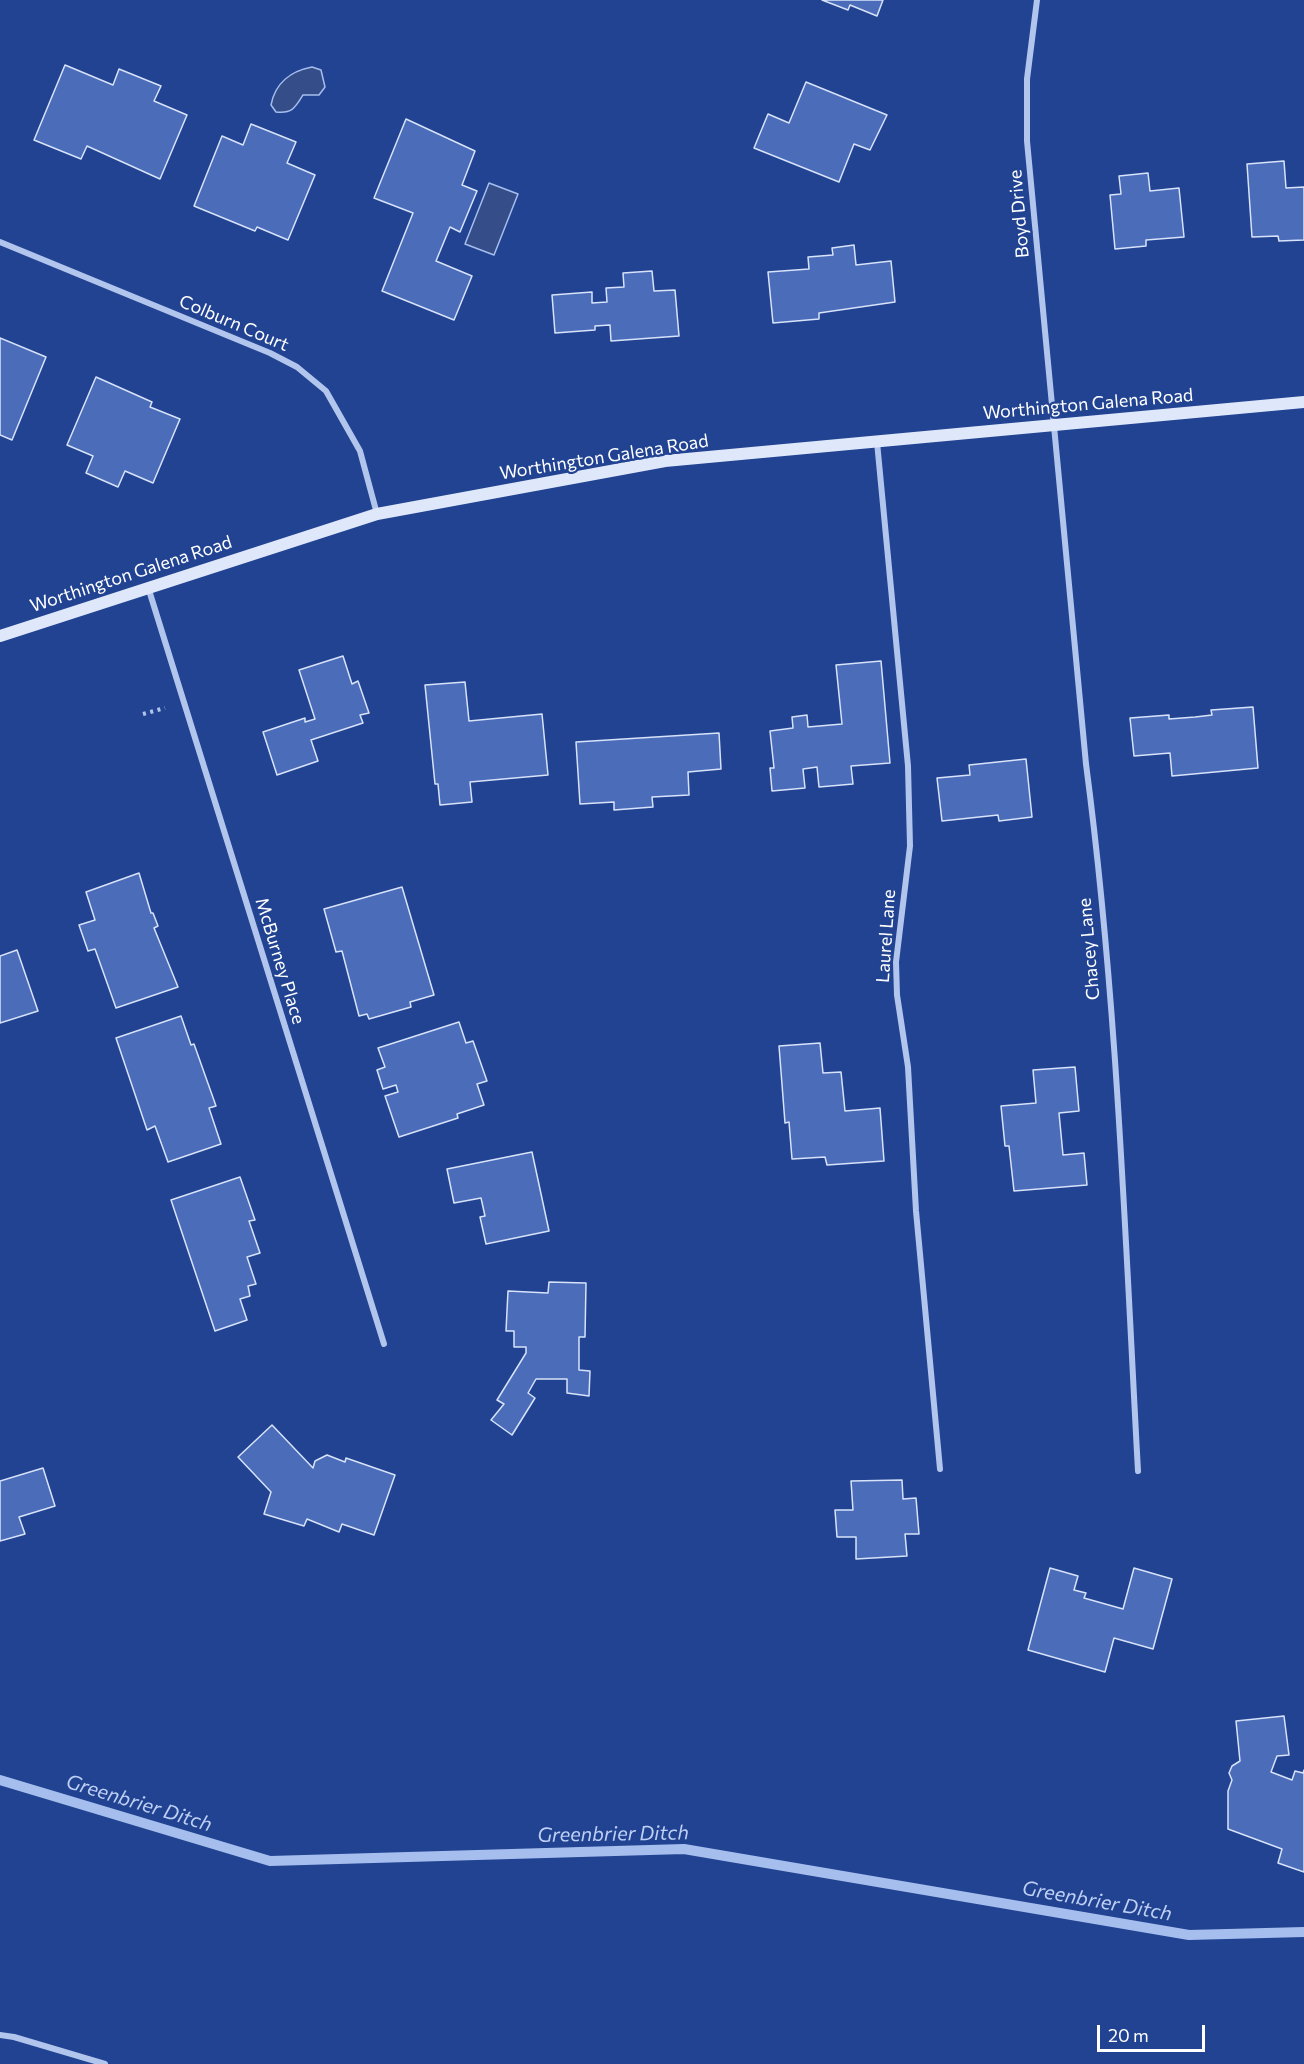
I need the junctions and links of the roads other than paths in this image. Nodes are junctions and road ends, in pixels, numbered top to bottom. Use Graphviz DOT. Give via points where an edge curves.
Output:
graph roads {
  1 [pos="1037,0"];
  2 [pos="0,242"];
  3 [pos="1304,402"];
  4 [pos="1053,426"];
  5 [pos="877,442"];
  6 [pos="377,514"];
  7 [pos="148,586"];
  8 [pos="0,636"];
  9 [pos="384,1344"];
  10 [pos="940,1468"];
  11 [pos="1137,1471"];
  12 [pos="0,2035"];
  13 [pos="105,2064"];
  1 -- 4 [label="street, Boyd Drive" via="1027,79 1027,141"];
  2 -- 6 [label="street, Colburn Court" via="297,367 326,391 360,451"];
  3 -- 4 [label="street, Worthington Galena Road"];
  4 -- 5 [label="street, Worthington Galena Road"];
  4 -- 11 [label="street, Chacey Lane" via="1095,830 1116,1087"];
  5 -- 6 [label="street, Worthington Galena Road" via="666,461"];
  5 -- 10 [label="street, Laurel Lane" via="908,766 910,846 896,962 897,995 908,1067 916,1211"];
  6 -- 7 [label="street, Worthington Galena Road"];
  7 -- 8 [label="street, Worthington Galena Road"];
  7 -- 9 [label="street, McBurney Place"];
  12 -- 13 [label="street"];
}
